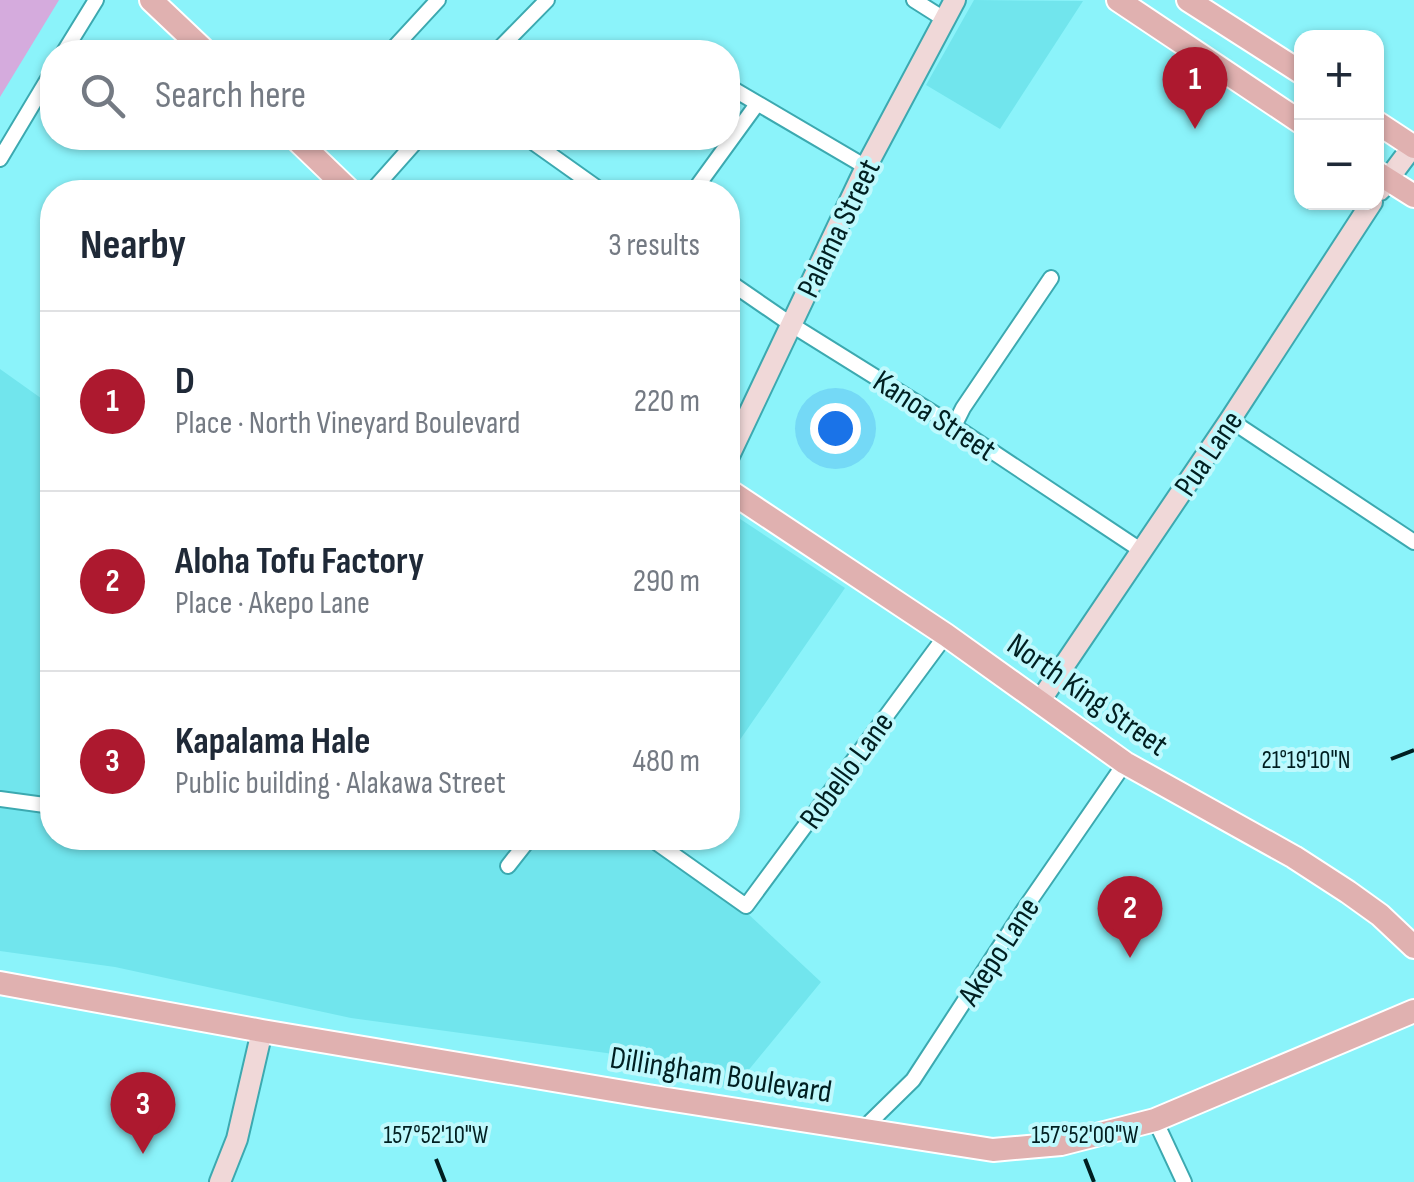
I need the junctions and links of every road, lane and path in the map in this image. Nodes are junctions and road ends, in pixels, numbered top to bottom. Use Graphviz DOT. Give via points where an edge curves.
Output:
graph roads {
  1 [pos="96,0"];
  2 [pos="151,0"];
  3 [pos="438,0"];
  4 [pos="547,0"];
  5 [pos="914,0"];
  6 [pos="955,0"];
  7 [pos="1118,0"];
  8 [pos="1188,0"];
  9 [pos="944,20"];
  10 [pos="71,40"];
  11 [pos="193,40"];
  12 [pos="401,40"];
  13 [pos="508,40"];
  14 [pos="1294,68"];
  15 [pos="40,92"];
  16 [pos="740,93"];
  17 [pos="758,104"];
  18 [pos="1298,120"];
  19 [pos="1384,127"];
  20 [pos="740,128"];
  21 [pos="1413,147"];
  22 [pos="311,150"];
  23 [pos="408,150"];
  24 [pos="544,150"];
  25 [pos="724,150"];
  26 [pos="0,159"];
  27 [pos="866,167"];
  28 [pos="1384,179"];
  29 [pos="339,180"];
  30 [pos="381,180"];
  31 [pos="585,180"];
  32 [pos="702,180"];
  33 [pos="1384,185"];
  34 [pos="1414,196"];
  35 [pos="1367,210"];
  36 [pos="1051,278"];
  37 [pos="740,289"];
  38 [pos="792,324"];
  39 [pos="1230,420"];
  40 [pos="954,426"];
  41 [pos="740,433"];
  42 [pos="740,498"];
  43 [pos="1414,542"];
  44 [pos="1142,551"];
  45 [pos="946,635"];
  46 [pos="1040,701"];
  47 [pos="1124,763"];
  48 [pos="0,799"];
  49 [pos="40,804"];
  50 [pos="521,850"];
  51 [pos="667,850"];
  52 [pos="508,866"];
  53 [pos="1414,947"];
  54 [pos="0,983"];
  55 [pos="1414,1012"];
  56 [pos="262,1031"];
  57 [pos="1155,1120"];
  58 [pos="862,1130"];
  59 [pos="220,1182"];
  60 [pos="1184,1182"];
  1 -- 10 [label="street"];
  2 -- 11 [label="main road"];
  3 -- 12 [label="street"];
  4 -- 13 [label="street"];
  5 -- 9 [label="street"];
  6 -- 9 [label="street, Palama Street"];
  7 -- 18 [label="main road"];
  8 -- 14 [label="main road"];
  9 -- 27 [label="street, Palama Street"];
  15 -- 26 [label="street"];
  16 -- 17 [label="street"];
  17 -- 20 [label="street"];
  17 -- 27 [label="street"];
  19 -- 21 [label="main road"];
  21 -- 28 [label="street"];
  22 -- 29 [label="main road"];
  23 -- 30 [label="street"];
  24 -- 31 [label="street"];
  25 -- 32 [label="street"];
  27 -- 38 [label="street, Palama Street"];
  33 -- 34 [label="main road"];
  35 -- 39 [label="street, Pua Lane"];
  36 -- 40 [label="street"];
  37 -- 38 [label="street, Kanoa Street"];
  38 -- 40 [label="street, Kanoa Street"];
  38 -- 41 [label="street, Palama Street"];
  39 -- 43 [label="street"];
  39 -- 44 [label="street, Pua Lane"];
  40 -- 44 [label="street, Kanoa Street"];
  42 -- 45 [label="main road, North King Street"];
  44 -- 46 [label="street, Pua Lane"];
  45 -- 46 [label="main road, North King Street"];
  45 -- 51 [label="street, Robello Lane" via="746,906"];
  46 -- 47 [label="main road, North King Street"];
  47 -- 53 [label="main road, North King Street" via="1294,857 1364,903"];
  47 -- 58 [label="street, Akepo Lane" via="913,1080"];
  48 -- 49 [label="street"];
  50 -- 52 [label="street"];
  54 -- 56 [label="main road, Dillingham Boulevard"];
  55 -- 57 [label="main road, Dillingham Boulevard"];
  56 -- 58 [label="main road, Dillingham Boulevard"];
  56 -- 59 [label="street"];
  57 -- 58 [label="main road, Dillingham Boulevard" via="1061,1144 994,1150"];
  57 -- 60 [label="street"];
}
